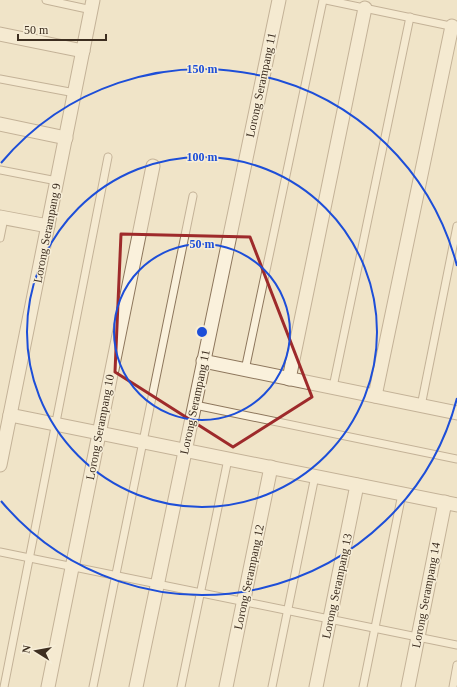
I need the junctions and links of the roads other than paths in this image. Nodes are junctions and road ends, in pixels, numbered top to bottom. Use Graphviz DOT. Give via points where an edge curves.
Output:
graph roads {
  1 [pos="46,0"];
  2 [pos="279,0"];
  3 [pos="322,0"];
  4 [pos="326,0"];
  5 [pos="93,5"];
  6 [pos="364,8"];
  7 [pos="410,17"];
  8 [pos="455,27"];
  9 [pos="0,34"];
  10 [pos="83,51"];
  11 [pos="0,79"];
  12 [pos="75,93"];
  13 [pos="0,124"];
  14 [pos="66,138"];
  15 [pos="108,157"];
  16 [pos="153,166"];
  17 [pos="0,170"];
  18 [pos="57,180"];
  19 [pos="193,196"];
  20 [pos="2,218"];
  21 [pos="48,226"];
  22 [pos="457,226"];
  23 [pos="0,238"];
  24 [pos="203,361"];
  25 [pos="245,370"];
  26 [pos="289,378"];
  27 [pos="333,388"];
  28 [pos="375,396"];
  29 [pos="194,404"];
  30 [pos="421,406"];
  31 [pos="457,413"];
  32 [pos="10,415"];
  33 [pos="56,424"];
  34 [pos="99,433"];
  35 [pos="143,442"];
  36 [pos="185,450"];
  37 [pos="457,458"];
  38 [pos="228,459"];
  39 [pos="0,465"];
  40 [pos="271,468"];
  41 [pos="315,476"];
  42 [pos="358,485"];
  43 [pos="402,494"];
  44 [pos="451,504"];
  45 [pos="0,552"];
  46 [pos="29,558"];
  47 [pos="72,567"];
  48 [pos="116,576"];
  49 [pos="157,584"];
  50 [pos="199,593"];
  51 [pos="244,602"];
  52 [pos="288,611"];
  53 [pos="330,619"];
  54 [pos="375,629"];
  55 [pos="418,637"];
  56 [pos="457,645"];
  57 [pos="457,666"];
  58 [pos="4,687"];
  59 [pos="48,687"];
  60 [pos="93,687"];
  61 [pos="136,687"];
  62 [pos="180,687"];
  63 [pos="226,687"];
  64 [pos="272,687"];
  65 [pos="316,687"];
  66 [pos="363,687"];
  67 [pos="408,687"];
  68 [pos="453,687"];
  1 -- 5 [label="lane"];
  2 -- 24 [label="street, Lorong Serampang 11"];
  3 -- 25 [label="lane"];
  4 -- 6 [label="lane"];
  5 -- 10 [label="street, Lorong Serampang 9"];
  6 -- 7 [label="lane"];
  6 -- 26 [label="street"];
  7 -- 8 [label="lane"];
  7 -- 27 [label="lane"];
  8 -- 28 [label="street"];
  9 -- 10 [label="street"];
  10 -- 12 [label="street, Lorong Serampang 9"];
  11 -- 12 [label="lane"];
  12 -- 14 [label="street, Lorong Serampang 9"];
  13 -- 14 [label="street"];
  14 -- 18 [label="street, Lorong Serampang 9"];
  15 -- 33 [label="lane"];
  16 -- 34 [label="street, Lorong Serampang 10"];
  17 -- 18 [label="lane"];
  18 -- 21 [label="street, Lorong Serampang 9"];
  19 -- 35 [label="lane"];
  20 -- 21 [label="street"];
  20 -- 23 [label="lane"];
  21 -- 32 [label="street, Lorong Serampang 9"];
  22 -- 30 [label="lane"];
  24 -- 25 [label="street"];
  24 -- 29 [label="street, Lorong Serampang 11"];
  25 -- 26 [label="street"];
  26 -- 27 [label="street"];
  27 -- 28 [label="street"];
  28 -- 30 [label="street"];
  29 -- 36 [label="street, Lorong Serampang 11"];
  29 -- 37 [label="lane"];
  30 -- 31 [label="street"];
  32 -- 33 [label="street"];
  32 -- 39 [label="street, Lorong Serampang 9"];
  33 -- 34 [label="street"];
  33 -- 46 [label="lane"];
  34 -- 35 [label="street"];
  34 -- 47 [label="street, Lorong Serampang 10"];
  35 -- 36 [label="street"];
  35 -- 48 [label="lane"];
  36 -- 38 [label="street"];
  36 -- 49 [label="street, Lorong Serampang 11"];
  38 -- 40 [label="street"];
  38 -- 50 [label="lane"];
  40 -- 41 [label="street"];
  40 -- 51 [label="street, Lorong Serampang 12"];
  41 -- 42 [label="street"];
  41 -- 52 [label="lane"];
  42 -- 43 [label="street"];
  42 -- 53 [label="street, Lorong Serampang 13"];
  43 -- 44 [label="street"];
  43 -- 54 [label="lane"];
  44 -- 55 [label="street, Lorong Serampang 14"];
  45 -- 46 [label="lane"];
  46 -- 47 [label="lane"];
  46 -- 58 [label="lane"];
  47 -- 48 [label="lane"];
  47 -- 59 [label="street, Lorong Serampang 10"];
  48 -- 49 [label="lane"];
  48 -- 60 [label="lane"];
  49 -- 50 [label="lane"];
  49 -- 61 [label="street, Lorong Serampang 11"];
  50 -- 51 [label="lane"];
  50 -- 62 [label="lane"];
  51 -- 52 [label="lane"];
  51 -- 63 [label="street, Lorong Serampang 12"];
  52 -- 53 [label="lane"];
  52 -- 64 [label="lane"];
  53 -- 54 [label="lane"];
  53 -- 65 [label="street, Lorong Serampang 13"];
  54 -- 55 [label="lane"];
  54 -- 66 [label="lane"];
  55 -- 56 [label="lane"];
  55 -- 67 [label="street, Lorong Serampang 14"];
  57 -- 68 [label="lane"];
}
